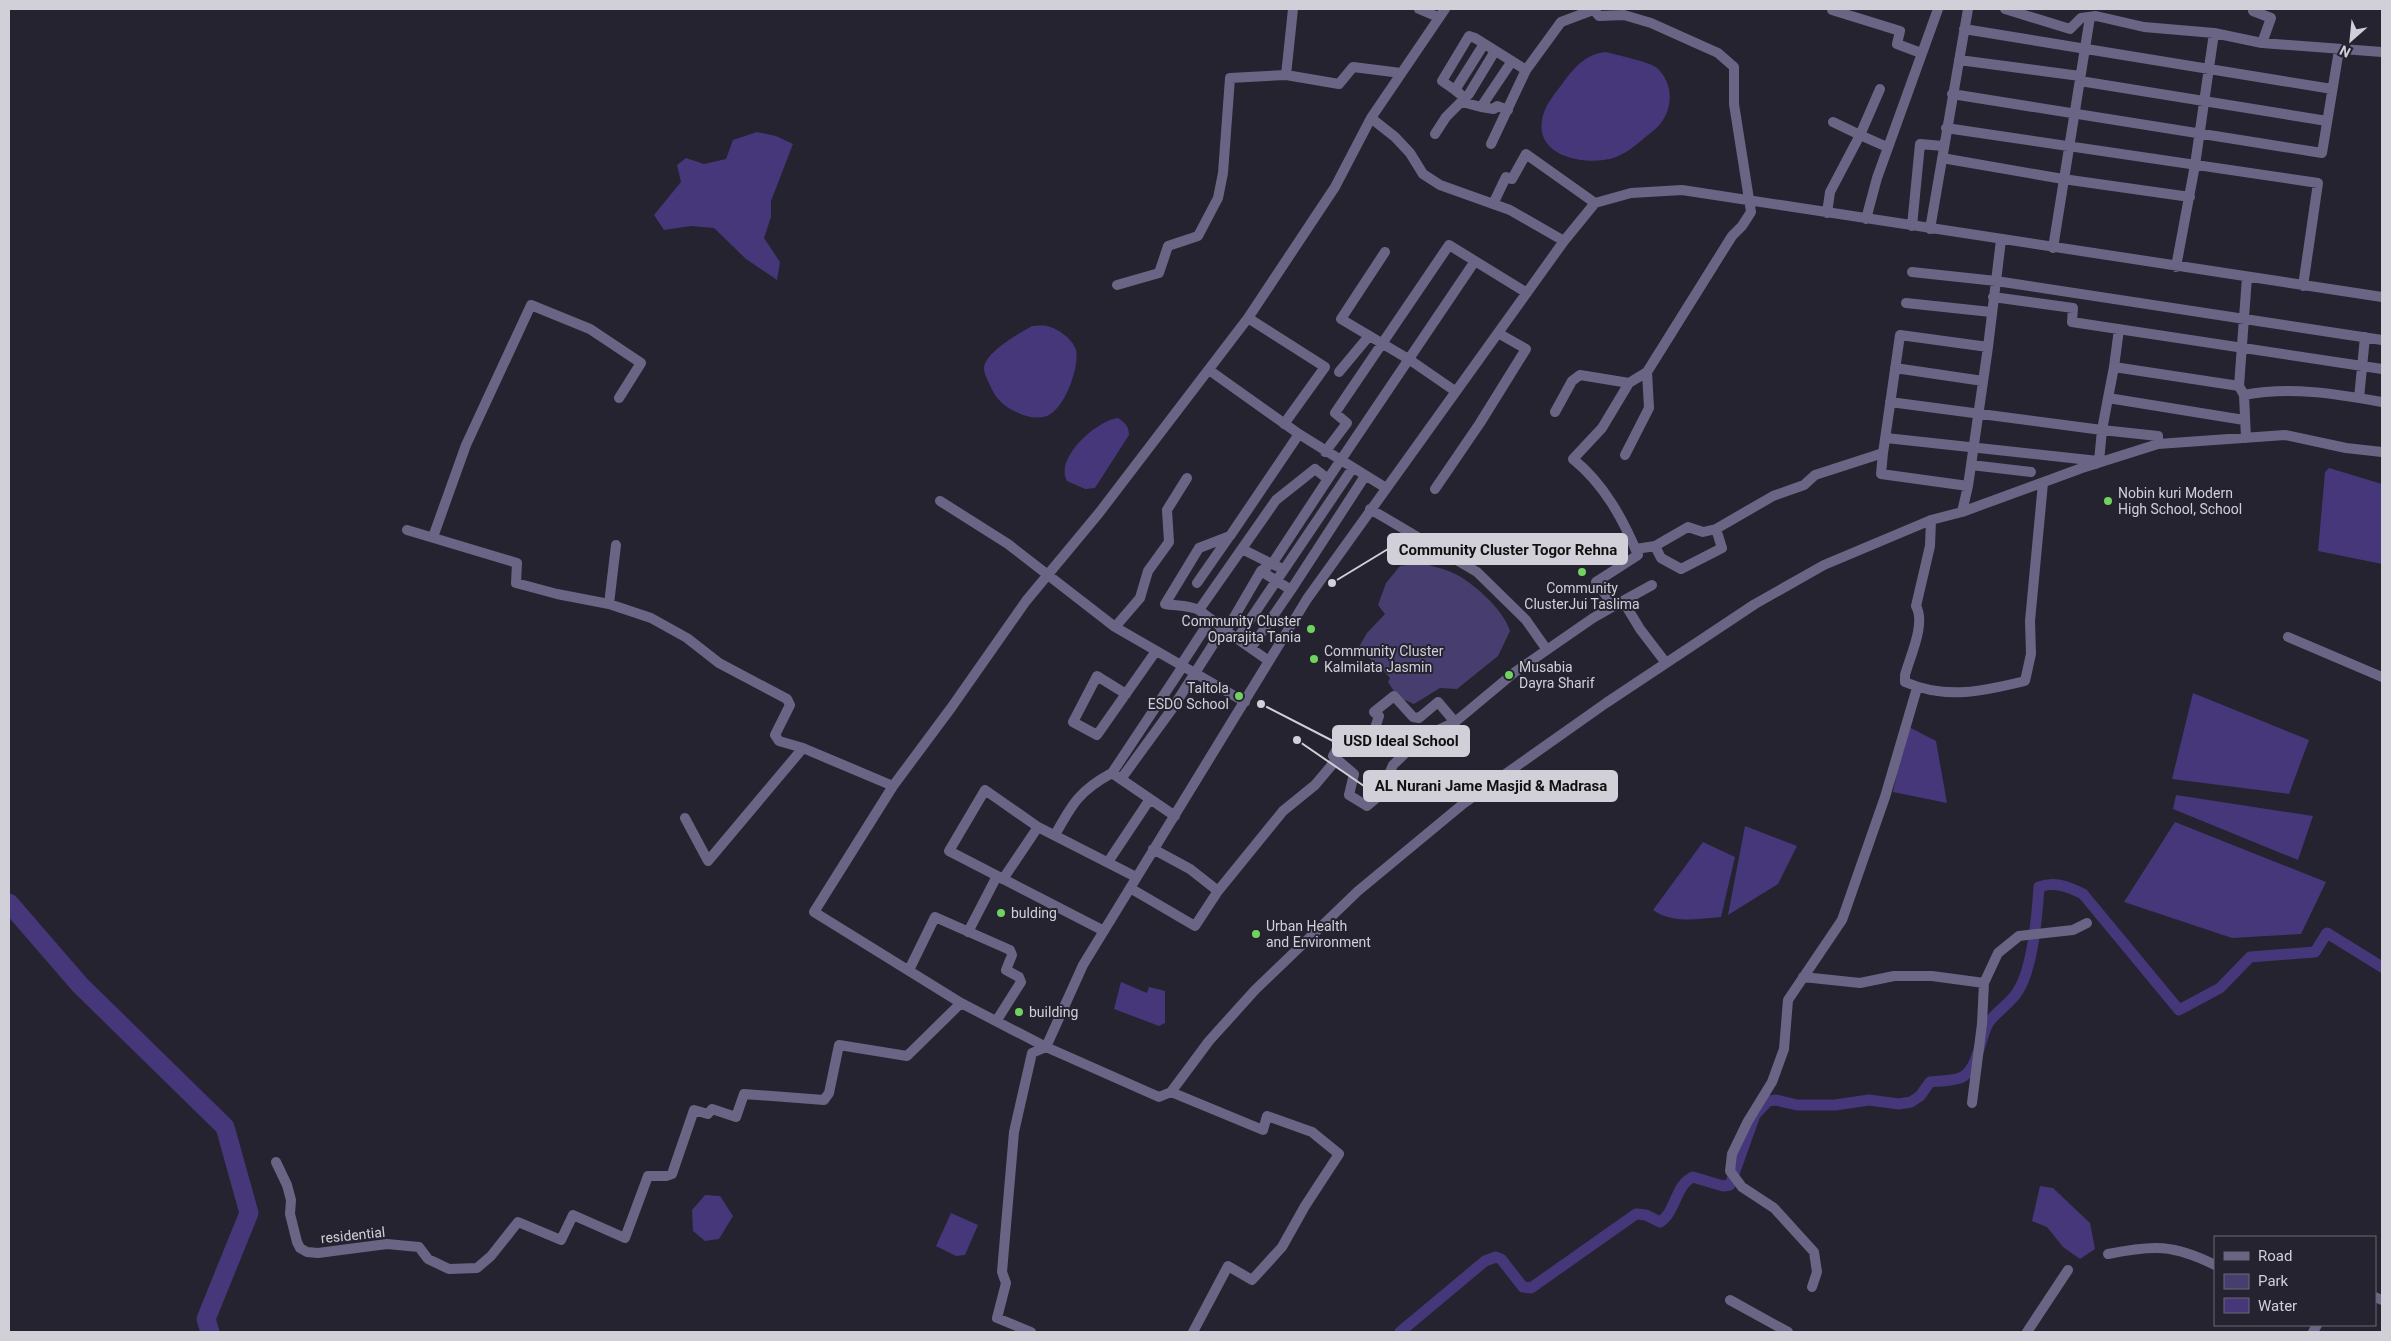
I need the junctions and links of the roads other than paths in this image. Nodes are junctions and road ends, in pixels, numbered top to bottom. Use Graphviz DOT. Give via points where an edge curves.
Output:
graph roads {
  1 [pos="1293,9"];
  2 [pos="1419,9"];
  3 [pos="1593,9"];
  4 [pos="1831,9"];
  5 [pos="1938,9"];
  6 [pos="1968,9"];
  7 [pos="2005,9"];
  8 [pos="2254,9"];
  9 [pos="1441,13"];
  10 [pos="2090,17"];
  11 [pos="1964,28"];
  12 [pos="2214,33"];
  13 [pos="2262,43"];
  14 [pos="1484,44"];
  15 [pos="2085,48"];
  16 [pos="2339,50"];
  17 [pos="1495,51"];
  18 [pos="2382,52"];
  19 [pos="1921,54"];
  20 [pos="1959,60"];
  21 [pos="1512,61"];
  22 [pos="2209,69"];
  23 [pos="1526,70"];
  24 [pos="1401,74"];
  25 [pos="1286,75"];
  26 [pos="2080,78"];
  27 [pos="1880,89"];
  28 [pos="2332,89"];
  29 [pos="1455,90"];
  30 [pos="1952,94"];
  31 [pos="1463,100"];
  32 [pos="2204,100"];
  33 [pos="1481,107"];
  34 [pos="1508,110"];
  35 [pos="2074,113"];
  36 [pos="1371,118"];
  37 [pos="2327,121"];
  38 [pos="1833,122"];
  39 [pos="1946,128"];
  40 [pos="2200,133"];
  41 [pos="1435,134"];
  42 [pos="1860,135"];
  43 [pos="1491,144"];
  44 [pos="1944,146"];
  45 [pos="2069,146"];
  46 [pos="1887,147"];
  47 [pos="1942,158"];
  48 [pos="2196,165"];
  49 [pos="2063,179"];
  50 [pos="2190,197"];
  51 [pos="1750,201"];
  52 [pos="1595,203"];
  53 [pos="1493,204"];
  54 [pos="1827,213"];
  55 [pos="1866,219"];
  56 [pos="1912,226"];
  57 [pos="1930,229"];
  58 [pos="2002,240"];
  59 [pos="1564,241"];
  60 [pos="2054,248"];
  61 [pos="1385,252"];
  62 [pos="1475,261"];
  63 [pos="2176,267"];
  64 [pos="1912,272"];
  65 [pos="2247,278"];
  66 [pos="1996,281"];
  67 [pos="1117,285"];
  68 [pos="2303,286"];
  69 [pos="1527,293"];
  70 [pos="1994,297"];
  71 [pos="2382,297"];
  72 [pos="1906,303"];
  73 [pos="1992,312"];
  74 [pos="1248,318"];
  75 [pos="2243,320"];
  76 [pos="2118,329"];
  77 [pos="1498,333"];
  78 [pos="1369,336"];
  79 [pos="2365,337"];
  80 [pos="2382,340"];
  81 [pos="1381,343"];
  82 [pos="1988,347"];
  83 [pos="2241,347"];
  84 [pos="1410,360"];
  85 [pos="2361,366"];
  86 [pos="2114,367"];
  87 [pos="1895,368"];
  88 [pos="2382,369"];
  89 [pos="1209,370"];
  90 [pos="1339,372"];
  91 [pos="1647,372"];
  92 [pos="1982,381"];
  93 [pos="1629,383"];
  94 [pos="1455,391"];
  95 [pos="2242,391"];
  96 [pos="619,398"];
  97 [pos="2108,398"];
  98 [pos="2359,398"];
  99 [pos="1890,402"];
  100 [pos="2382,402"];
  101 [pos="1555,412"];
  102 [pos="1977,413"];
  103 [pos="2244,420"];
  104 [pos="1284,424"];
  105 [pos="2102,430"];
  106 [pos="1298,434"];
  107 [pos="1886,438"];
  108 [pos="2246,438"];
  109 [pos="2158,444"];
  110 [pos="1973,448"];
  111 [pos="1325,452"];
  112 [pos="2382,452"];
  113 [pos="1883,453"];
  114 [pos="1625,455"];
  115 [pos="1341,462"];
  116 [pos="2097,462"];
  117 [pos="1970,465"];
  118 [pos="1352,469"];
  119 [pos="2031,472"];
  120 [pos="1365,476"];
  121 [pos="1187,478"];
  122 [pos="1328,479"];
  123 [pos="2043,483"];
  124 [pos="1968,486"];
  125 [pos="1386,488"];
  126 [pos="1435,489"];
  127 [pos="940,501"];
  128 [pos="1370,509"];
  129 [pos="1962,512"];
  130 [pos="1931,520"];
  131 [pos="1716,528"];
  132 [pos="407,530"];
  133 [pos="1230,536"];
  134 [pos="433,537"];
  135 [pos="616,545"];
  136 [pos="1655,546"];
  137 [pos="1242,549"];
  138 [pos="1636,550"];
  139 [pos="1272,564"];
  140 [pos="1283,569"];
  141 [pos="1261,571"];
  142 [pos="1046,574"];
  143 [pos="1276,579"];
  144 [pos="1197,583"];
  145 [pos="1652,585"];
  146 [pos="1291,590"];
  147 [pos="1618,603"];
  148 [pos="609,604"];
  149 [pos="1199,610"];
  150 [pos="1211,619"];
  151 [pos="1115,627"];
  152 [pos="1224,630"];
  153 [pos="2288,637"];
  154 [pos="1237,639"];
  155 [pos="1251,648"];
  156 [pos="1547,650"];
  157 [pos="1156,651"];
  158 [pos="1269,661"];
  159 [pos="1666,663"];
  160 [pos="1182,666"];
  161 [pos="1195,674"];
  162 [pos="2382,676"];
  163 [pos="1917,688"];
  164 [pos="1126,694"];
  165 [pos="1245,702"];
  166 [pos="1455,722"];
  167 [pos="803,748"];
  168 [pos="1336,760"];
  169 [pos="1116,776"];
  170 [pos="893,786"];
  171 [pos="1150,799"];
  172 [pos="1175,816"];
  173 [pos="685,818"];
  174 [pos="1038,827"];
  175 [pos="1055,835"];
  176 [pos="1153,849"];
  177 [pos="1108,862"];
  178 [pos="1000,878"];
  179 [pos="1136,878"];
  180 [pos="1130,888"];
  181 [pos="1218,891"];
  182 [pos="2087,923"];
  183 [pos="1104,931"];
  184 [pos="968,932"];
  185 [pos="909,970"];
  186 [pos="1803,977"];
  187 [pos="1984,983"];
  188 [pos="961,1003"];
  189 [pos="997,1020"];
  190 [pos="1046,1047"];
  191 [pos="1171,1092"];
  192 [pos="1972,1103"];
  193 [pos="276,1162"];
  194 [pos="2108,1254"];
  195 [pos="2214,1265"];
  196 [pos="2068,1270"];
  197 [pos="1812,1287"];
  198 [pos="1730,1300"];
  199 [pos="1031,1332"];
  200 [pos="1193,1332"];
  201 [pos="1788,1332"];
  202 [pos="2027,1332"];
  1 -- 25 [label="street"];
  2 -- 9 [label="street"];
  3 -- 23 [label="street" via="1561,22"];
  3 -- 51 [label="street" via="1599,16 1624,15 1650,23 1718,53 1734,66 1734,104"];
  4 -- 19 [label="street" via="1900,31 1897,44"];
  5 -- 19 [label="street"];
  6 -- 11 [label="street"];
  7 -- 10 [label="street" via="2070,29 2081,18"];
  8 -- 13 [label="street" via="2271,18"];
  9 -- 24 [label="street"];
  10 -- 12 [label="street"];
  10 -- 15 [label="street"];
  11 -- 15 [label="street"];
  11 -- 20 [label="street"];
  12 -- 13 [label="street"];
  12 -- 22 [label="street"];
  13 -- 16 [label="street"];
  14 -- 17 [label="street"];
  14 -- 29 [label="street"];
  14 -- 29 [label="street" via="1470,36 1444,76 1442,80"];
  15 -- 22 [label="street"];
  15 -- 26 [label="street"];
  16 -- 18 [label="street"];
  16 -- 28 [label="street"];
  17 -- 21 [label="street"];
  17 -- 31 [label="street"];
  19 -- 46 [label="street"];
  20 -- 26 [label="street"];
  20 -- 30 [label="street"];
  21 -- 23 [label="street"];
  21 -- 33 [label="street"];
  22 -- 28 [label="street"];
  22 -- 32 [label="street"];
  23 -- 34 [label="street"];
  24 -- 25 [label="street" via="1353,67 1339,84"];
  24 -- 36 [label="street"];
  25 -- 67 [label="street" via="1230,78 1218,198 1198,236 1168,246 1159,273"];
  26 -- 32 [label="street"];
  26 -- 35 [label="street"];
  27 -- 42 [label="street"];
  28 -- 37 [label="street"];
  29 -- 31 [label="street"];
  30 -- 35 [label="street"];
  30 -- 39 [label="street"];
  31 -- 33 [label="street"];
  31 -- 41 [label="street"];
  32 -- 37 [label="street"];
  32 -- 40 [label="street"];
  33 -- 34 [label="street" via="1494,109 1497,106"];
  34 -- 43 [label="street"];
  35 -- 40 [label="street"];
  35 -- 45 [label="street"];
  36 -- 53 [label="street" via="1410,153 1423,174"];
  36 -- 74 [label="street" via="1334,187"];
  37 -- 40 [label="street" via="2322,153"];
  38 -- 42 [label="street"];
  39 -- 44 [label="street"];
  39 -- 45 [label="street"];
  40 -- 48 [label="street"];
  42 -- 46 [label="street"];
  42 -- 54 [label="street" via="1830,192"];
  44 -- 47 [label="street"];
  44 -- 56 [label="street" via="1920,144"];
  45 -- 48 [label="street"];
  45 -- 49 [label="street"];
  46 -- 55 [label="street"];
  47 -- 49 [label="street"];
  47 -- 57 [label="street"];
  48 -- 50 [label="street"];
  48 -- 68 [label="street" via="2318,183"];
  49 -- 50 [label="street"];
  49 -- 60 [label="street"];
  50 -- 63 [label="street"];
  51 -- 52 [label="street" via="1682,190 1631,193"];
  51 -- 54 [label="street"];
  51 -- 91 [label="street" via="1751,212 1732,236"];
  52 -- 53 [label="street" via="1526,154 1512,179 1506,177"];
  52 -- 59 [label="street"];
  53 -- 59 [label="street" via="1510,210"];
  54 -- 55 [label="street"];
  55 -- 56 [label="street"];
  56 -- 57 [label="street"];
  57 -- 58 [label="street"];
  58 -- 60 [label="street"];
  58 -- 66 [label="street"];
  59 -- 69 [label="street"];
  60 -- 63 [label="street"];
  61 -- 78 [label="street" via="1338,323"];
  62 -- 69 [label="street"];
  62 -- 81 [label="street" via="1449,246"];
  62 -- 84 [label="street"];
  63 -- 65 [label="street"];
  64 -- 66 [label="street"];
  65 -- 68 [label="street"];
  65 -- 75 [label="street"];
  66 -- 70 [label="street"];
  66 -- 75 [label="street"];
  68 -- 71 [label="street"];
  69 -- 77 [label="street"];
  70 -- 73 [label="street"];
  70 -- 76 [label="street" via="2073,308 2072,322"];
  72 -- 73 [label="street"];
  73 -- 82 [label="street"];
  74 -- 89 [label="street"];
  74 -- 104 [label="street" via="1324,367"];
  75 -- 79 [label="street"];
  75 -- 83 [label="street"];
  76 -- 83 [label="street"];
  76 -- 86 [label="street"];
  77 -- 94 [label="street"];
  77 -- 126 [label="street" via="1526,349"];
  78 -- 81 [label="street"];
  78 -- 90 [label="street"];
  79 -- 80 [label="street"];
  79 -- 85 [label="street"];
  81 -- 84 [label="street"];
  81 -- 111 [label="street" via="1335,413 1347,424"];
  82 -- 87 [label="street" via="1900,335"];
  82 -- 92 [label="street"];
  83 -- 85 [label="street"];
  83 -- 95 [label="street"];
  84 -- 94 [label="street"];
  84 -- 115 [label="street"];
  85 -- 88 [label="street"];
  85 -- 98 [label="street"];
  86 -- 95 [label="street"];
  86 -- 97 [label="street"];
  87 -- 92 [label="street"];
  87 -- 99 [label="street"];
  89 -- 104 [label="street"];
  89 -- 142 [label="street" via="1099,513"];
  91 -- 93 [label="street"];
  91 -- 114 [label="street" via="1650,408"];
  92 -- 102 [label="street"];
  93 -- 101 [label="street" via="1580,375 1572,381"];
  93 -- 138 [label="street" via="1602,428 1573,459 1590,473 1626,523"];
  94 -- 125 [label="street"];
  95 -- 98 [label="street" via="2299,391"];
  95 -- 103 [label="street"];
  96 -- 134 [label="street" via="641,363 590,329 531,305 466,445"];
  97 -- 103 [label="street"];
  97 -- 105 [label="street"];
  98 -- 100 [label="street"];
  99 -- 102 [label="street"];
  99 -- 107 [label="street"];
  102 -- 105 [label="street"];
  102 -- 110 [label="street"];
  103 -- 108 [label="street"];
  104 -- 106 [label="street"];
  105 -- 109 [label="street" via="2158,436"];
  105 -- 116 [label="street"];
  106 -- 111 [label="street"];
  106 -- 133 [label="street"];
  107 -- 110 [label="street"];
  107 -- 113 [label="street"];
  108 -- 109 [label="street"];
  108 -- 112 [label="street" via="2286,435"];
  109 -- 116 [label="street"];
  110 -- 116 [label="street"];
  110 -- 117 [label="street"];
  111 -- 115 [label="street"];
  113 -- 124 [label="street" via="1881,474"];
  113 -- 131 [label="street" via="1814,475 1804,485 1772,496"];
  115 -- 118 [label="street"];
  115 -- 122 [label="street"];
  116 -- 123 [label="street"];
  117 -- 119 [label="street"];
  117 -- 124 [label="street"];
  118 -- 120 [label="street"];
  118 -- 140 [label="street"];
  120 -- 125 [label="street"];
  120 -- 146 [label="street"];
  121 -- 151 [label="street" via="1166,510 1169,542 1148,571 1140,598"];
  122 -- 137 [label="street" via="1314,469 1276,500"];
  122 -- 139 [label="street"];
  123 -- 129 [label="street"];
  123 -- 163 [label="street" via="2030,621 2031,654 2025,681 1976,693"];
  124 -- 129 [label="street"];
  125 -- 128 [label="street"];
  127 -- 142 [label="street" via="1008,544"];
  128 -- 156 [label="street" via="1477,572 1526,620"];
  128 -- 158 [label="street"];
  129 -- 130 [label="street"];
  130 -- 159 [label="street" via="1824,565 1755,604"];
  130 -- 163 [label="street" via="1930,546 1916,606 1920,614 1919,624 1904,681"];
  131 -- 136 [label="street" via="1703,532 1688,527"];
  131 -- 136 [label="street" via="1722,548 1681,569 1661,558"];
  132 -- 134 [label="street"];
  133 -- 144 [label="street"];
  133 -- 149 [label="street" via="1199,548 1165,604"];
  134 -- 148 [label="street" via="517,563 516,583"];
  135 -- 148 [label="street"];
  136 -- 138 [label="street"];
  137 -- 139 [label="street"];
  137 -- 149 [label="street"];
  138 -- 147 [label="street" via="1638,555 1596,582"];
  139 -- 140 [label="street"];
  139 -- 141 [label="street"];
  140 -- 143 [label="street"];
  141 -- 143 [label="street"];
  141 -- 152 [label="street"];
  142 -- 151 [label="street"];
  142 -- 170 [label="street"];
  143 -- 146 [label="street"];
  143 -- 154 [label="street"];
  145 -- 147 [label="street"];
  146 -- 155 [label="street"];
  147 -- 156 [label="street"];
  147 -- 159 [label="street"];
  148 -- 167 [label="street" via="651,618 687,638 719,663 787,699 790,704 775,735 779,741"];
  149 -- 150 [label="street"];
  150 -- 152 [label="street"];
  150 -- 160 [label="street"];
  151 -- 157 [label="street"];
  152 -- 154 [label="street"];
  152 -- 161 [label="street"];
  153 -- 162 [label="street"];
  154 -- 155 [label="street"];
  155 -- 158 [label="street"];
  156 -- 166 [label="street"];
  157 -- 160 [label="street"];
  157 -- 164 [label="street"];
  158 -- 165 [label="street"];
  159 -- 191 [label="street" via="1463,804 1358,891 1255,990 1209,1041"];
  160 -- 161 [label="street"];
  160 -- 169 [label="street"];
  161 -- 165 [label="street"];
  161 -- 169 [label="street"];
  163 -- 186 [label="street" via="1885,797 1842,920"];
  164 -- 164 [label="street" via="1097,735 1074,722 1096,676"];
  165 -- 172 [label="street"];
  166 -- 168 [label="street" via="1421,738 1392,765 1380,795 1367,806 1349,795 1354,774"];
  166 -- 168 [label="street" via="1438,702 1419,718 1413,717 1394,696 1374,712 1379,716 1369,737 1362,740 1347,730 1333,756"];
  167 -- 170 [label="street"];
  167 -- 173 [label="street" via="708,860"];
  168 -- 181 [label="street" via="1315,785 1283,811"];
  169 -- 171 [label="street"];
  169 -- 175 [label="street" via="1094,783 1074,801"];
  170 -- 185 [label="street" via="814,912"];
  171 -- 172 [label="street"];
  171 -- 177 [label="street"];
  172 -- 176 [label="street"];
  174 -- 175 [label="street"];
  174 -- 178 [label="street"];
  174 -- 178 [label="street" via="985,790 949,851"];
  175 -- 177 [label="street"];
  176 -- 179 [label="street"];
  176 -- 181 [label="street" via="1190,869"];
  177 -- 179 [label="street"];
  178 -- 183 [label="street"];
  178 -- 184 [label="street"];
  179 -- 180 [label="street"];
  180 -- 181 [label="street" via="1195,926"];
  180 -- 183 [label="street"];
  182 -- 187 [label="street" via="2073,930 2018,936 1998,953"];
  183 -- 190 [label="street" via="1084,965"];
  184 -- 185 [label="street" via="934,918"];
  184 -- 189 [label="street" via="1012,952 1006,970 1019,977 1021,982"];
  185 -- 188 [label="street"];
  186 -- 187 [label="street" via="1860,983 1894,976 1932,976"];
  186 -- 197 [label="street" via="1788,1000 1784,1049 1772,1082 1732,1154 1730,1171 1742,1187 1774,1208 1814,1252 1817,1272"];
  187 -- 192 [label="street"];
  188 -- 189 [label="street"];
  188 -- 193 [label="street, residential" via="907,1056 838,1045 829,1093 824,1100 744,1094 736,1117 711,1109 709,1114 694,1110 672,1174 648,1176 625,1238 573,1215 561,1240 518,1222 477,1268 449,1269 428,1259 419,1247 387,1244 307,1252 297,1242 290,1214 291,1200"];
  189 -- 190 [label="street"];
  190 -- 191 [label="street" via="1159,1097"];
  190 -- 199 [label="street" via="1032,1053 1014,1132 1002,1272 1006,1283 997,1318"];
  191 -- 200 [label="street" via="1263,1130 1267,1116 1312,1132 1339,1154 1282,1246 1252,1280 1228,1266"];
  194 -- 195 [label="street" via="2162,1247 2176,1249"];
  196 -- 202 [label="street"];
  198 -- 201 [label="street"];
}
